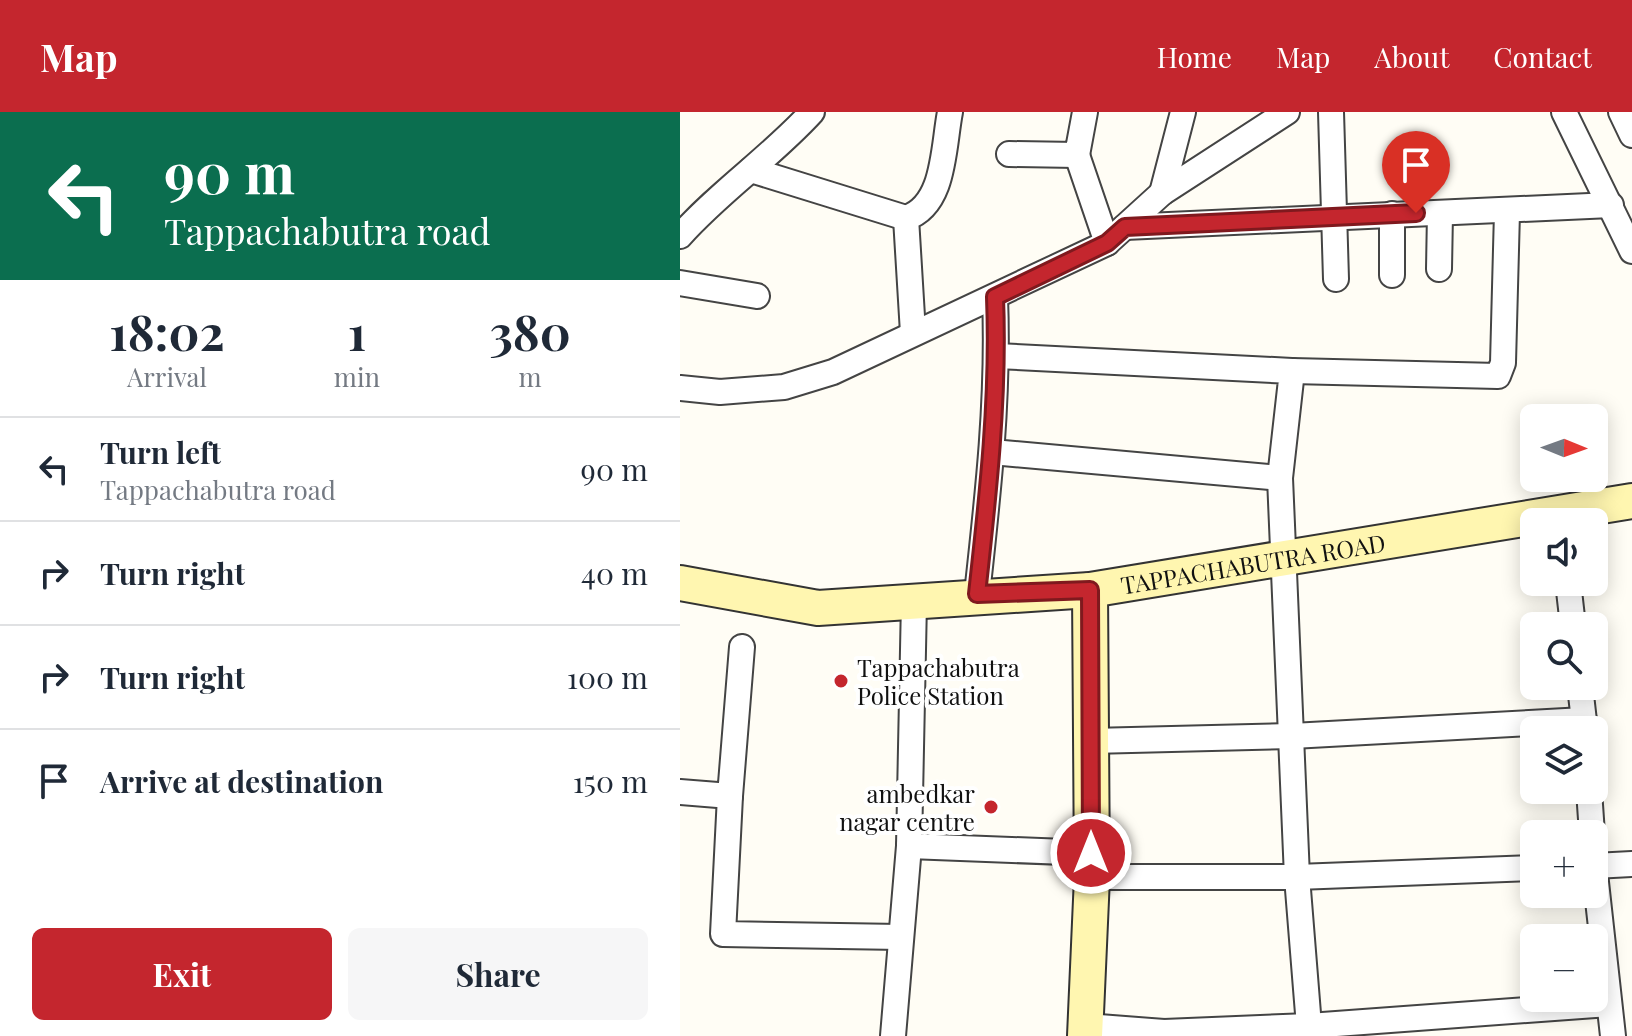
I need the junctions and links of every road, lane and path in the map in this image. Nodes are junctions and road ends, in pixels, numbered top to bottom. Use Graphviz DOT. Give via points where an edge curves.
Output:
graph roads {
  1 [pos="807,112"];
  2 [pos="950,112"];
  3 [pos="1085,112"];
  4 [pos="1183,112"];
  5 [pos="1287,112"];
  6 [pos="1331,112"];
  7 [pos="1564,112"];
  8 [pos="1621,112"];
  9 [pos="1632,135"];
  10 [pos="1009,154"];
  11 [pos="1077,155"];
  12 [pos="751,170"];
  13 [pos="1162,193"];
  14 [pos="1611,205"];
  15 [pos="1507,212"];
  16 [pos="1440,213"];
  17 [pos="1392,214"];
  18 [pos="1334,215"];
  19 [pos="906,218"];
  20 [pos="1116,235"];
  21 [pos="680,236"];
  22 [pos="1632,251"];
  23 [pos="1439,269"];
  24 [pos="1392,275"];
  25 [pos="1336,279"];
  26 [pos="680,283"];
  27 [pos="757,296"];
  28 [pos="995,297"];
  29 [pos="913,333"];
  30 [pos="997,356"];
  31 [pos="1292,371"];
  32 [pos="680,388"];
  33 [pos="992,452"];
  34 [pos="1280,478"];
  35 [pos="1632,501"];
  36 [pos="1598,508"];
  37 [pos="1520,522"];
  38 [pos="1286,560"];
  39 [pos="680,583"];
  40 [pos="1090,590"];
  41 [pos="977,594"];
  42 [pos="914,601"];
  43 [pos="742,647"];
  44 [pos="1520,727"];
  45 [pos="1292,736"];
  46 [pos="1091,741"];
  47 [pos="680,792"];
  48 [pos="730,796"];
  49 [pos="909,846"];
  50 [pos="1632,864"];
  51 [pos="1091,865"];
  52 [pos="1608,865"];
  53 [pos="1520,869"];
  54 [pos="1297,877"];
  55 [pos="1599,908"];
  56 [pos="901,937"];
  57 [pos="1609,1004"];
  58 [pos="1309,1026"];
  59 [pos="1086,1031"];
  60 [pos="1164,1034"];
  61 [pos="893,1036"];
  62 [pos="1613,1036"];
  1 -- 12 [label="street"];
  2 -- 19 [label="street" via="934,196 922,213"];
  3 -- 11 [label="street"];
  4 -- 13 [label="street"];
  5 -- 13 [label="street"];
  6 -- 18 [label="street"];
  7 -- 14 [label="street"];
  8 -- 9 [label="street"];
  10 -- 11 [label="street"];
  11 -- 20 [label="street"];
  12 -- 19 [label="street"];
  12 -- 21 [label="street" via="704,208"];
  13 -- 20 [label="street"];
  14 -- 15 [label="street"];
  14 -- 22 [label="street"];
  15 -- 16 [label="street"];
  15 -- 31 [label="street" via="1503,363 1498,376"];
  16 -- 17 [label="street"];
  16 -- 23 [label="street"];
  17 -- 18 [label="street"];
  17 -- 24 [label="street"];
  18 -- 20 [label="street"];
  18 -- 25 [label="street"];
  19 -- 29 [label="street"];
  20 -- 28 [label="street"];
  26 -- 27 [label="street"];
  28 -- 29 [label="street"];
  28 -- 30 [label="street"];
  29 -- 32 [label="street" via="833,372 784,387 720,392"];
  30 -- 31 [label="street"];
  30 -- 33 [label="street"];
  31 -- 34 [label="street"];
  33 -- 34 [label="street"];
  33 -- 41 [label="street"];
  34 -- 38 [label="street"];
  35 -- 36 [label="main road, TAPPACHABUTRA ROAD"];
  37 -- 38 [label="main road, TAPPACHABUTRA ROAD"];
  38 -- 40 [label="main road, TAPPACHABUTRA ROAD"];
  38 -- 45 [label="street"];
  39 -- 42 [label="main road, TAPPACHABUTRA ROAD" via="818,608"];
  40 -- 41 [label="main road, TAPPACHABUTRA ROAD"];
  40 -- 46 [label="main road"];
  41 -- 42 [label="main road, TAPPACHABUTRA ROAD"];
  42 -- 49 [label="street"];
  43 -- 48 [label="street"];
  44 -- 45 [label="street"];
  45 -- 46 [label="street"];
  45 -- 54 [label="street"];
  46 -- 51 [label="main road"];
  47 -- 48 [label="street"];
  48 -- 56 [label="street" via="723,934"];
  49 -- 51 [label="street"];
  49 -- 56 [label="street"];
  50 -- 52 [label="street"];
  51 -- 54 [label="street"];
  51 -- 59 [label="main road"];
  53 -- 54 [label="street"];
  54 -- 58 [label="street"];
  55 -- 57 [label="street"];
  56 -- 61 [label="street"];
  57 -- 58 [label="street"];
  57 -- 62 [label="street"];
  58 -- 60 [label="street"];
  59 -- 60 [label="street"];
}
